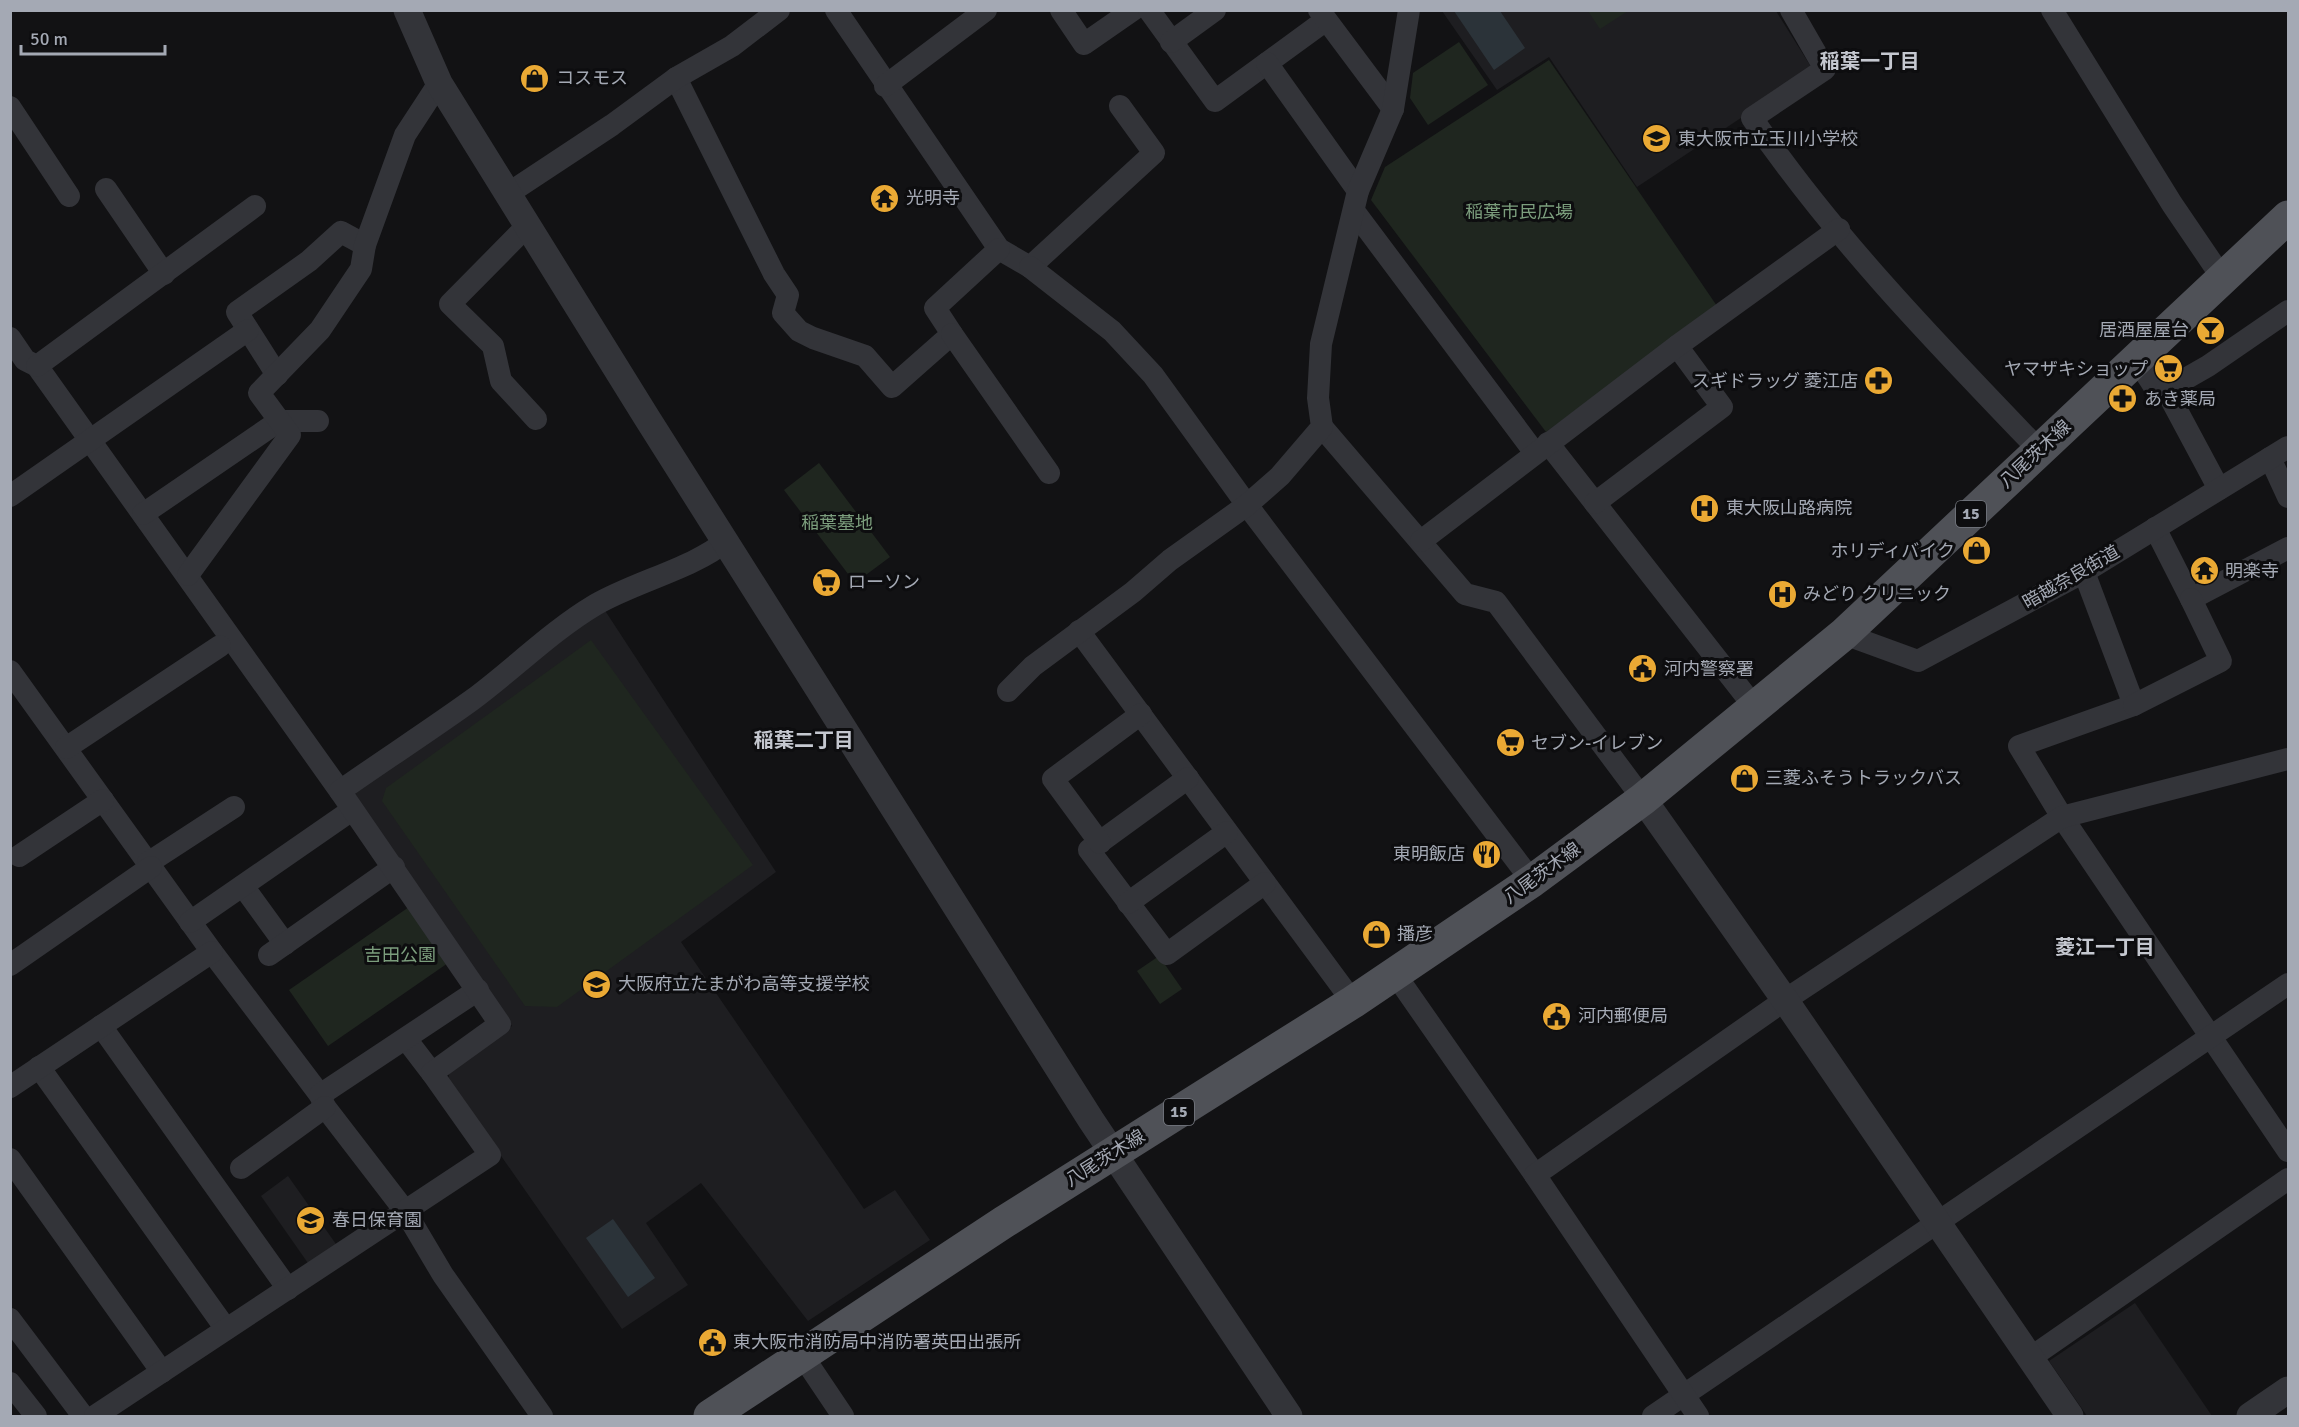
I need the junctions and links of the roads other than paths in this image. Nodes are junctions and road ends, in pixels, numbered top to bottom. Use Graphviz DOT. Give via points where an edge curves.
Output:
graph roads {
  1 [pos="407,10"];
  2 [pos="779,10"];
  3 [pos="836,10"];
  4 [pos="986,10"];
  5 [pos="1061,10"];
  6 [pos="1133,10"];
  7 [pos="1149,10"];
  8 [pos="1215,10"];
  9 [pos="1409,10"];
  10 [pos="1791,10"];
  11 [pos="2052,10"];
  12 [pos="1323,15"];
  13 [pos="1172,42"];
  14 [pos="1267,63"];
  15 [pos="676,78"];
  16 [pos="439,83"];
  17 [pos="885,86"];
  18 [pos="1120,106"];
  19 [pos="10,107"];
  20 [pos="1393,109"];
  21 [pos="106,189"];
  22 [pos="509,194"];
  23 [pos="69,196"];
  24 [pos="1356,201"];
  25 [pos="255,206"];
  26 [pos="2289,218"];
  27 [pos="528,225"];
  28 [pos="1839,229"];
  29 [pos="365,245"];
  30 [pos="999,249"];
  31 [pos="1030,267"];
  32 [pos="164,274"];
  33 [pos="2223,279"];
  34 [pos="2289,311"];
  35 [pos="248,330"];
  36 [pos="952,334"];
  37 [pos="10,338"];
  38 [pos="1677,345"];
  39 [pos="2137,360"];
  40 [pos="37,366"];
  41 [pos="277,375"];
  42 [pos="2166,390"];
  43 [pos="536,420"];
  44 [pos="279,421"];
  45 [pos="318,421"];
  46 [pos="1322,427"];
  47 [pos="89,439"];
  48 [pos="1542,448"];
  49 [pos="2038,450"];
  50 [pos="2279,453"];
  51 [pos="1049,473"];
  52 [pos="2219,489"];
  53 [pos="10,496"];
  54 [pos="2289,497"];
  55 [pos="1594,503"];
  56 [pos="1247,505"];
  57 [pos="144,514"];
  58 [pos="2155,528"];
  59 [pos="1421,541"];
  60 [pos="726,542"];
  61 [pos="2289,548"];
  62 [pos="2084,572"];
  63 [pos="188,575"];
  64 [pos="2191,599"];
  65 [pos="1079,631"];
  66 [pos="1844,634"];
  67 [pos="219,646"];
  68 [pos="14,685"];
  69 [pos="1008,691"];
  70 [pos="2134,705"];
  71 [pos="1756,709"];
  72 [pos="1141,714"];
  73 [pos="66,748"];
  74 [pos="2289,759"];
  75 [pos="1188,778"];
  76 [pos="340,791"];
  77 [pos="1643,799"];
  78 [pos="103,800"];
  79 [pos="234,807"];
  80 [pos="352,810"];
  81 [pos="2062,817"];
  82 [pos="1227,832"];
  83 [pos="1100,843"];
  84 [pos="19,856"];
  85 [pos="150,865"];
  86 [pos="394,867"];
  87 [pos="1532,881"];
  88 [pos="1265,883"];
  89 [pos="243,886"];
  90 [pos="1128,903"];
  91 [pos="190,922"];
  92 [pos="212,952"];
  93 [pos="10,964"];
  94 [pos="1395,974"];
  95 [pos="2289,984"];
  96 [pos="478,990"];
  97 [pos="1785,1000"];
  98 [pos="1353,1002"];
  99 [pos="101,1026"];
  100 [pos="2211,1037"];
  101 [pos="406,1039"];
  102 [pos="39,1067"];
  103 [pos="432,1073"];
  104 [pos="10,1087"];
  105 [pos="322,1101"];
  106 [pos="2289,1151"];
  107 [pos="1113,1153"];
  108 [pos="10,1159"];
  109 [pos="241,1168"];
  110 [pos="1535,1175"];
  111 [pos="2289,1179"];
  112 [pos="405,1211"];
  113 [pos="1937,1225"];
  114 [pos="288,1288"];
  115 [pos="10,1319"];
  116 [pos="226,1329"];
  117 [pos="802,1356"];
  118 [pos="2030,1358"];
  119 [pos="162,1372"];
  120 [pos="10,1383"];
  121 [pos="2289,1390"];
  122 [pos="1684,1395"];
  123 [pos="36,1416"];
  124 [pos="83,1416"];
  125 [pos="94,1416"];
  126 [pos="542,1416"];
  127 [pos="710,1416"];
  128 [pos="843,1416"];
  129 [pos="1289,1416"];
  130 [pos="1653,1416"];
  131 [pos="1698,1416"];
  132 [pos="2070,1416"];
  133 [pos="2250,1416"];
  1 -- 16 [label="street"];
  2 -- 15 [label="street" via="732,45"];
  3 -- 17 [label="street"];
  4 -- 17 [label="street"];
  5 -- 6 [label="street" via="1084,44"];
  7 -- 13 [label="street"];
  8 -- 13 [label="street"];
  9 -- 20 [label="street"];
  10 -- 28 [label="street" via="1825,69 1752,117 1789,172"];
  11 -- 33 [label="street"];
  12 -- 14 [label="street"];
  12 -- 20 [label="street"];
  13 -- 14 [label="street" via="1215,101"];
  14 -- 24 [label="street"];
  15 -- 22 [label="street"];
  15 -- 36 [label="street" via="788,296 783,313 799,331 865,356 892,387"];
  16 -- 22 [label="street"];
  16 -- 29 [label="street" via="405,135"];
  17 -- 30 [label="street"];
  18 -- 31 [label="street" via="1154,153"];
  19 -- 23 [label="street"];
  20 -- 24 [label="street"];
  21 -- 32 [label="street"];
  22 -- 27 [label="street"];
  24 -- 46 [label="street" via="1321,344 1317,398"];
  24 -- 48 [label="street"];
  25 -- 32 [label="street"];
  26 -- 33 [label="main road, 八尾茨木線 / 15"];
  27 -- 43 [label="street" via="450,304 492,346 501,381"];
  27 -- 60 [label="street"];
  28 -- 38 [label="street"];
  28 -- 49 [label="street" via="1911,314"];
  29 -- 35 [label="street" via="341,232 309,261 237,312"];
  29 -- 41 [label="street" via="362,269 326,322"];
  30 -- 31 [label="street"];
  30 -- 36 [label="street" via="934,308"];
  31 -- 56 [label="street" via="1112,331 1153,375"];
  32 -- 40 [label="street"];
  33 -- 39 [label="main road, 八尾茨木線 / 15"];
  34 -- 42 [label="street"];
  35 -- 41 [label="street"];
  35 -- 47 [label="street"];
  36 -- 51 [label="street"];
  37 -- 40 [label="street" via="25,360"];
  38 -- 48 [label="street"];
  38 -- 55 [label="street" via="1722,407"];
  39 -- 42 [label="street" via="2160,394"];
  39 -- 49 [label="main road, 八尾茨木線 / 15"];
  40 -- 47 [label="street"];
  41 -- 44 [label="street" via="259,393"];
  42 -- 52 [label="street"];
  44 -- 45 [label="street"];
  44 -- 57 [label="street"];
  44 -- 63 [label="street" via="290,435"];
  46 -- 56 [label="street" via="1280,476"];
  46 -- 59 [label="street"];
  47 -- 53 [label="street"];
  47 -- 57 [label="street"];
  48 -- 55 [label="street"];
  48 -- 59 [label="street"];
  49 -- 66 [label="main road, 八尾茨木線 / 15"];
  50 -- 52 [label="street, 暗越奈良街道"];
  50 -- 54 [label="street"];
  52 -- 58 [label="street, 暗越奈良街道"];
  55 -- 71 [label="street"];
  56 -- 65 [label="street"];
  56 -- 87 [label="street"];
  57 -- 63 [label="street"];
  58 -- 62 [label="street, 暗越奈良街道"];
  58 -- 64 [label="street"];
  59 -- 77 [label="street" via="1465,594 1496,602"];
  60 -- 76 [label="street" via="713,552 594,605 546,638 473,699"];
  60 -- 107 [label="street"];
  61 -- 64 [label="street"];
  62 -- 66 [label="street, 暗越奈良街道" via="1918,661"];
  62 -- 70 [label="street"];
  63 -- 76 [label="street"];
  64 -- 70 [label="street" via="2221,661"];
  65 -- 69 [label="street"];
  65 -- 72 [label="street"];
  66 -- 71 [label="main road, 八尾茨木線 / 15"];
  67 -- 73 [label="street"];
  68 -- 73 [label="street"];
  70 -- 81 [label="street" via="2019,746"];
  71 -- 77 [label="main road, 八尾茨木線 / 15"];
  72 -- 75 [label="street"];
  72 -- 83 [label="street" via="1053,779"];
  73 -- 78 [label="street"];
  74 -- 81 [label="street"];
  75 -- 82 [label="street"];
  75 -- 83 [label="street"];
  76 -- 80 [label="street"];
  77 -- 87 [label="main road, 八尾茨木線 / 15"];
  77 -- 97 [label="street"];
  78 -- 84 [label="street"];
  78 -- 85 [label="street"];
  79 -- 85 [label="street"];
  80 -- 86 [label="street"];
  80 -- 89 [label="street"];
  81 -- 97 [label="street"];
  81 -- 100 [label="street"];
  82 -- 88 [label="street"];
  82 -- 90 [label="street"];
  83 -- 90 [label="street" via="1089,850"];
  85 -- 91 [label="street"];
  85 -- 93 [label="street"];
  86 -- 89 [label="street" via="277,950"];
  86 -- 96 [label="street"];
  87 -- 94 [label="main road, 八尾茨木線 / 15"];
  88 -- 90 [label="street" via="1167,954"];
  88 -- 98 [label="street"];
  89 -- 91 [label="street"];
  91 -- 92 [label="street"];
  92 -- 99 [label="street"];
  92 -- 105 [label="street"];
  94 -- 98 [label="main road, 八尾茨木線 / 15"];
  94 -- 110 [label="street"];
  95 -- 100 [label="street"];
  96 -- 101 [label="street"];
  96 -- 103 [label="street" via="500,1024"];
  97 -- 110 [label="street"];
  97 -- 113 [label="street"];
  98 -- 107 [label="main road, 八尾茨木線 / 15"];
  99 -- 102 [label="street"];
  99 -- 114 [label="street"];
  100 -- 106 [label="street"];
  100 -- 113 [label="street"];
  101 -- 103 [label="street"];
  101 -- 105 [label="street"];
  102 -- 104 [label="street"];
  102 -- 116 [label="street"];
  103 -- 112 [label="street" via="490,1155"];
  105 -- 109 [label="street"];
  105 -- 112 [label="street"];
  107 -- 117 [label="main road, 八尾茨木線 / 15"];
  107 -- 129 [label="street"];
  108 -- 119 [label="street"];
  110 -- 122 [label="street"];
  111 -- 118 [label="street"];
  112 -- 114 [label="street"];
  112 -- 126 [label="street" via="443,1275"];
  113 -- 118 [label="street"];
  113 -- 122 [label="street"];
  114 -- 116 [label="street"];
  115 -- 124 [label="street"];
  116 -- 119 [label="street"];
  117 -- 127 [label="main road, 八尾茨木線 / 15"];
  117 -- 128 [label="street"];
  118 -- 132 [label="street"];
  119 -- 125 [label="street"];
  120 -- 123 [label="street"];
  121 -- 133 [label="street"];
  122 -- 130 [label="street"];
  122 -- 131 [label="street"];
}
